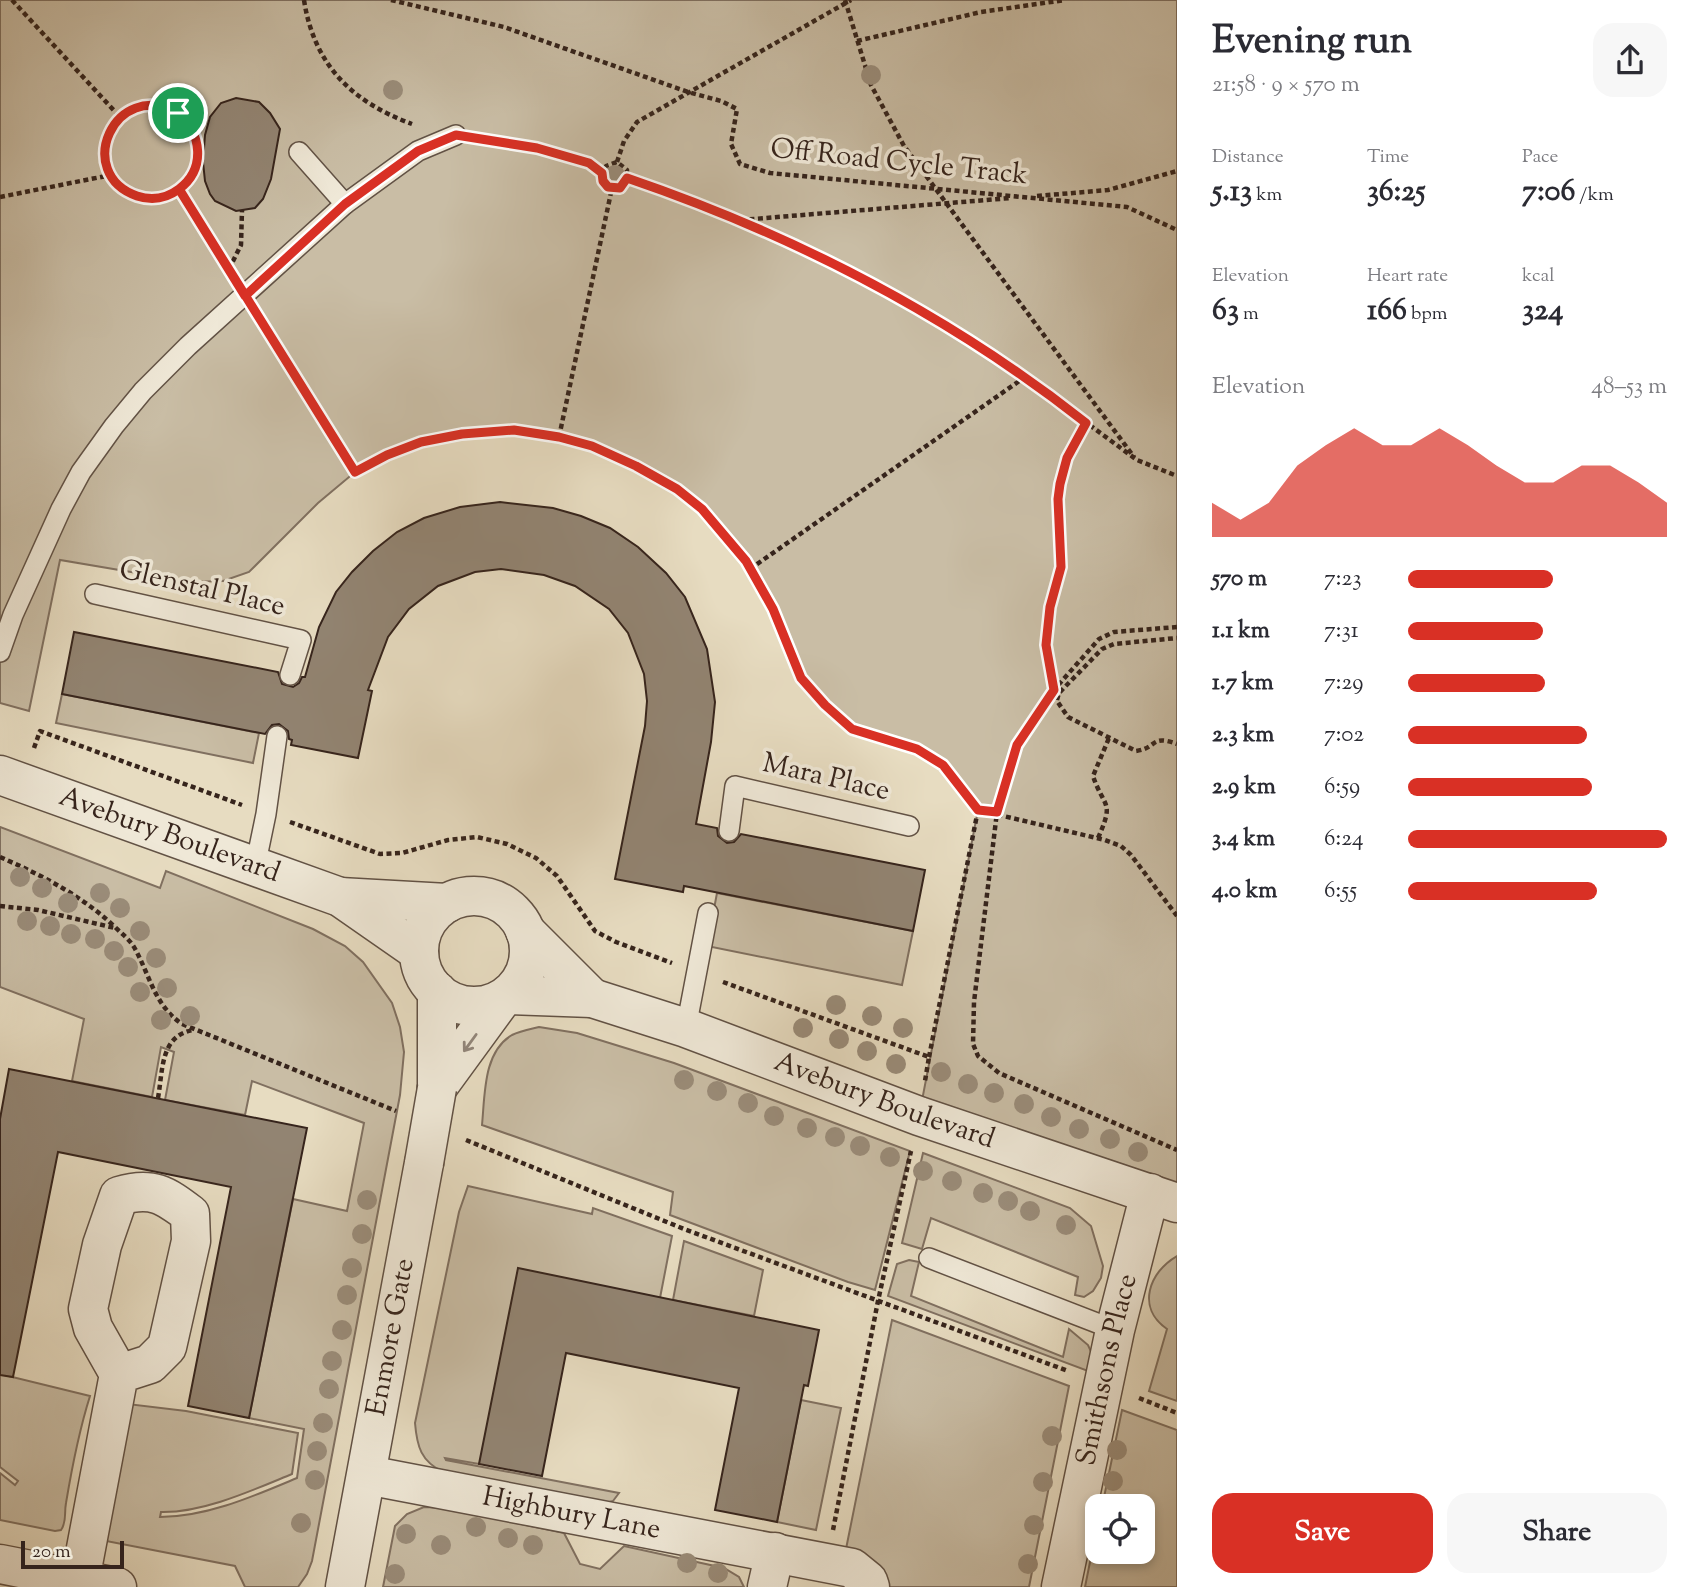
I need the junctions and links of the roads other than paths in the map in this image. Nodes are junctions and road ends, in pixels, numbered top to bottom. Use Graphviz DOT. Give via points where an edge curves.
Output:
graph roads {
  1 [pos="456,135"];
  2 [pos="299,152"];
  3 [pos="345,204"];
  4 [pos="95,594"];
  5 [pos="0,652"];
  6 [pos="290,675"];
  7 [pos="277,736"];
  8 [pos="16,766"];
  9 [pos="909,826"];
  10 [pos="729,831"];
  11 [pos="256,867"];
  12 [pos="340,897"];
  13 [pos="447,903"];
  14 [pos="708,913"];
  15 [pos="526,931"];
  16 [pos="419,953"];
  17 [pos="437,991"];
  18 [pos="505,997"];
  19 [pos="592,998"];
  20 [pos="686,1028"];
  21 [pos="437,1088"];
  22 [pos="1163,1198"];
  23 [pos="929,1258"];
  24 [pos="1115,1330"];
  25 [pos="119,1374"];
  26 [pos="367,1475"];
  27 [pos="0,1564"];
  28 [pos="771,1570"];
  29 [pos="80,1580"];
  30 [pos="117,1587"];
  31 [pos="345,1587"];
  32 [pos="870,1587"];
  33 [pos="1061,1587"];
  1 -- 3 [label="lane" via="418,151"];
  2 -- 3 [label="lane"];
  3 -- 5 [label="lane" via="188,346 114,426 61,509"];
  4 -- 6 [label="lane, Glenstal Place" via="301,640"];
  7 -- 11 [label="lane"];
  8 -- 11 [label="street, Avebury Boulevard"];
  9 -- 10 [label="lane, Mara Place" via="735,786"];
  11 -- 12 [label="street, Avebury Boulevard"];
  12 -- 13 [label="street, Avebury Boulevard"];
  12 -- 16 [label="street, Avebury Boulevard"];
  13 -- 15 [label="street" via="465,897 501,903"];
  13 -- 16 [label="street" via="426,924"];
  14 -- 20 [label="lane"];
  15 -- 18 [label="street" via="527,965"];
  15 -- 19 [label="street, Avebury Boulevard"];
  16 -- 17 [label="street" via="427,980"];
  17 -- 18 [label="street" via="468,1006"];
  17 -- 21 [label="street, Enmore Gate"];
  18 -- 19 [label="street, Avebury Boulevard"];
  18 -- 21 [label="street, Enmore Gate, one-way"];
  19 -- 20 [label="street, Avebury Boulevard"];
  20 -- 22 [label="street, Avebury Boulevard" via="919,1116"];
  21 -- 26 [label="street, Enmore Gate, bridge"];
  22 -- 24 [label="street, Smithsons Place"];
  23 -- 24 [label="lane"];
  24 -- 33 [label="street, Smithsons Place"];
  25 -- 29 [label="street"];
  26 -- 28 [label="street, Highbury Lane"];
  26 -- 31 [label="street, Enmore Gate"];
  27 -- 29 [label="street"];
  28 -- 32 [label="street, Highbury Lane" via="827,1563 852,1568"];
  29 -- 30 [label="street"];
}
